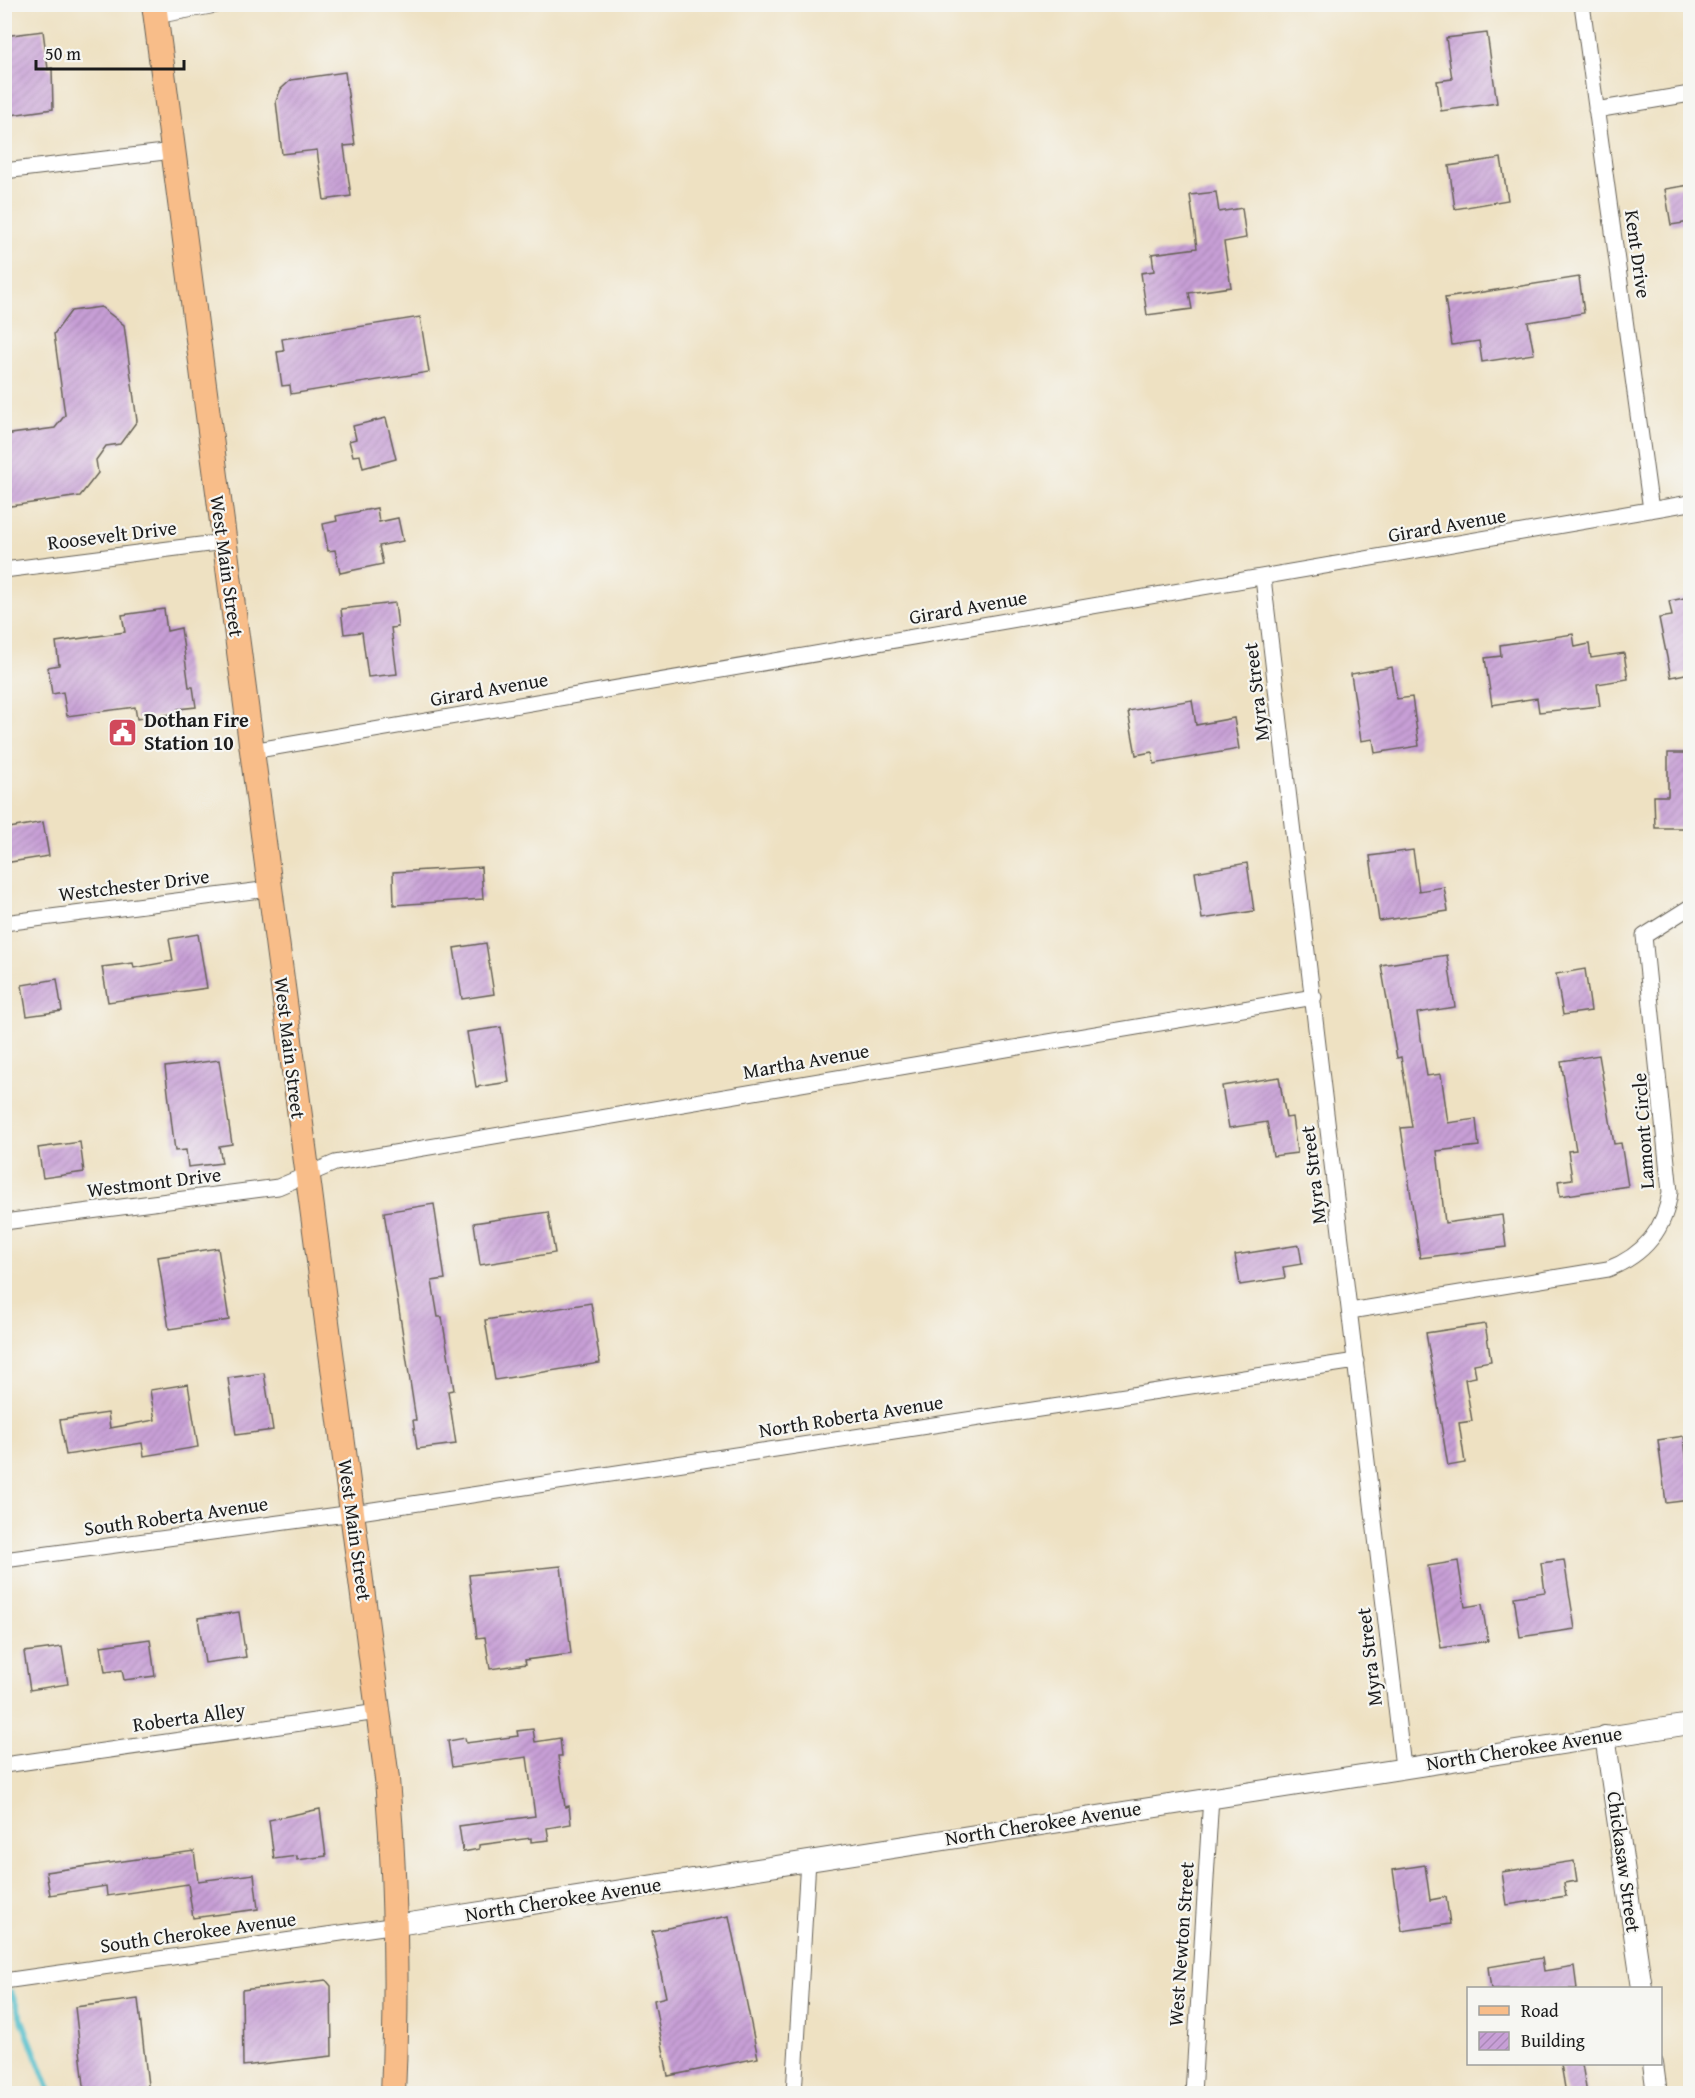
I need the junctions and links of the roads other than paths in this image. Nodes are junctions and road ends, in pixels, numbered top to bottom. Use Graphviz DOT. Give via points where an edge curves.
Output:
graph roads {
  1 [pos="222,4"];
  2 [pos="1582,4"];
  3 [pos="155,10"];
  4 [pos="1690,94"];
  5 [pos="1596,110"];
  6 [pos="173,151"];
  7 [pos="4,171"];
  8 [pos="1690,503"];
  9 [pos="1651,510"];
  10 [pos="224,542"];
  11 [pos="4,570"];
  12 [pos="1263,578"];
  13 [pos="252,751"];
  14 [pos="269,889"];
  15 [pos="1690,907"];
  16 [pos="4,923"];
  17 [pos="1314,996"];
  18 [pos="307,1175"];
  19 [pos="4,1222"];
  20 [pos="1350,1311"];
  21 [pos="1356,1361"];
  22 [pos="353,1513"];
  23 [pos="4,1560"];
  24 [pos="378,1712"];
  25 [pos="1690,1724"];
  26 [pos="1605,1736"];
  27 [pos="4,1765"];
  28 [pos="1403,1767"];
  29 [pos="1211,1796"];
  30 [pos="808,1860"];
  31 [pos="397,1925"];
  32 [pos="4,1981"];
  33 [pos="1642,1987"];
  34 [pos="1653,2065"];
  35 [pos="393,2094"];
  36 [pos="794,2094"];
  37 [pos="1193,2094"];
  38 [pos="1657,2094"];
  1 -- 3 [label="street"];
  2 -- 5 [label="street, Kent Drive"];
  3 -- 6 [label="main road, West Main Street"];
  4 -- 5 [label="street"];
  5 -- 9 [label="street, Kent Drive"];
  6 -- 7 [label="street"];
  6 -- 10 [label="main road, West Main Street"];
  8 -- 9 [label="street, Girard Avenue"];
  9 -- 12 [label="street, Girard Avenue"];
  10 -- 11 [label="street, Roosevelt Drive"];
  10 -- 13 [label="main road, West Main Street"];
  12 -- 13 [label="street, Girard Avenue"];
  12 -- 17 [label="street, Myra Street"];
  13 -- 14 [label="main road, West Main Street"];
  14 -- 16 [label="street, Westchester Drive"];
  14 -- 18 [label="main road, West Main Street"];
  15 -- 20 [label="street, Lamont Circle" via="1644,936 1669,1179 1665,1217 1652,1239 1633,1258 1608,1269"];
  17 -- 18 [label="street, Martha Avenue" via="335,1163"];
  17 -- 20 [label="street, Myra Street"];
  18 -- 19 [label="street, Westmont Drive" via="278,1187"];
  18 -- 22 [label="main road, West Main Street"];
  20 -- 21 [label="street, Myra Street"];
  21 -- 22 [label="street, North Roberta Avenue"];
  21 -- 28 [label="street, Myra Street"];
  22 -- 23 [label="street, South Roberta Avenue"];
  22 -- 24 [label="main road, West Main Street"];
  24 -- 27 [label="street, Roberta Alley"];
  24 -- 31 [label="main road, West Main Street" via="389,1800"];
  25 -- 26 [label="street, North Cherokee Avenue"];
  26 -- 28 [label="street, North Cherokee Avenue"];
  26 -- 33 [label="street, Chickasaw Street"];
  28 -- 29 [label="street, North Cherokee Avenue"];
  29 -- 30 [label="street, North Cherokee Avenue"];
  29 -- 37 [label="street, West Newton Street"];
  30 -- 31 [label="street, North Cherokee Avenue"];
  30 -- 36 [label="street"];
  31 -- 32 [label="street, South Cherokee Avenue"];
  31 -- 35 [label="main road, West Main Street"];
  34 -- 38 [label="street"];
}
